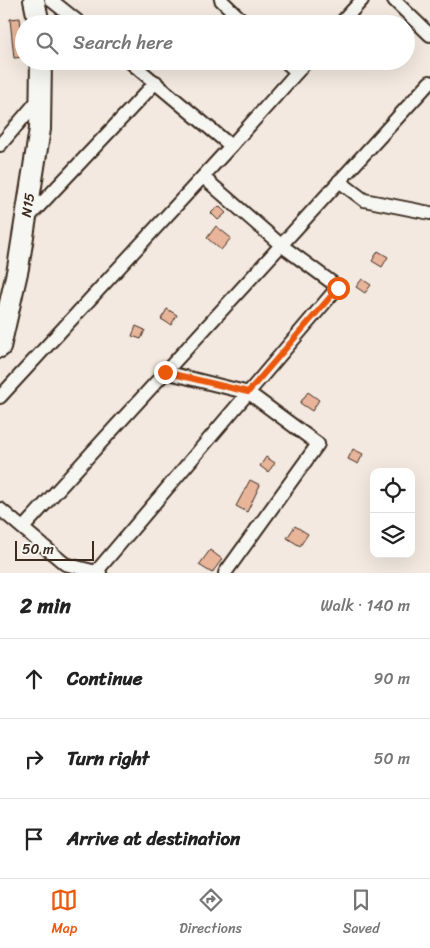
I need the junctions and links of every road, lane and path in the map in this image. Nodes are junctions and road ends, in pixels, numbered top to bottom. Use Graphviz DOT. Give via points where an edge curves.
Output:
graph roads {
  1 [pos="34,0"];
  2 [pos="51,0"];
  3 [pos="221,0"];
  4 [pos="362,0"];
  5 [pos="394,0"];
  6 [pos="37,15"];
  7 [pos="70,15"];
  8 [pos="237,15"];
  9 [pos="348,15"];
  10 [pos="409,15"];
  11 [pos="415,20"];
  12 [pos="430,35"];
  13 [pos="41,70"];
  14 [pos="141,70"];
  15 [pos="297,72"];
  16 [pos="156,82"];
  17 [pos="430,82"];
  18 [pos="40,98"];
  19 [pos="0,145"];
  20 [pos="231,146"];
  21 [pos="203,177"];
  22 [pos="339,181"];
  23 [pos="430,213"];
  24 [pos="26,221"];
  25 [pos="281,245"];
  26 [pos="0,347"];
  27 [pos="165,372"];
  28 [pos="248,392"];
  29 [pos="0,397"];
  30 [pos="0,509"];
  31 [pos="22,528"];
  32 [pos="63,568"];
  33 [pos="98,572"];
  34 [pos="226,573"];
  1 -- 6 [label="main road"];
  2 -- 7 [label="street"];
  3 -- 8 [label="street"];
  4 -- 9 [label="street"];
  5 -- 10 [label="street"];
  11 -- 12 [label="street"];
  13 -- 18 [label="main road, N15"];
  14 -- 16 [label="street"];
  15 -- 20 [label="street"];
  16 -- 20 [label="street"];
  16 -- 24 [label="street"];
  17 -- 22 [label="street"];
  18 -- 19 [label="street"];
  18 -- 24 [label="main road, N15" via="40,128"];
  20 -- 21 [label="street"];
  21 -- 25 [label="street"];
  21 -- 29 [label="street"];
  22 -- 23 [label="street" via="364,200"];
  22 -- 25 [label="street"];
  24 -- 26 [label="main road, N15"];
  25 -- 27 [label="street"];
  25 -- 28 [label="street" via="338,288"];
  27 -- 28 [label="street"];
  27 -- 31 [label="street"];
  28 -- 33 [label="street"];
  28 -- 34 [label="street" via="318,444"];
  30 -- 31 [label="street"];
  31 -- 32 [label="street"];
  32 -- 33 [label="street"];
}
